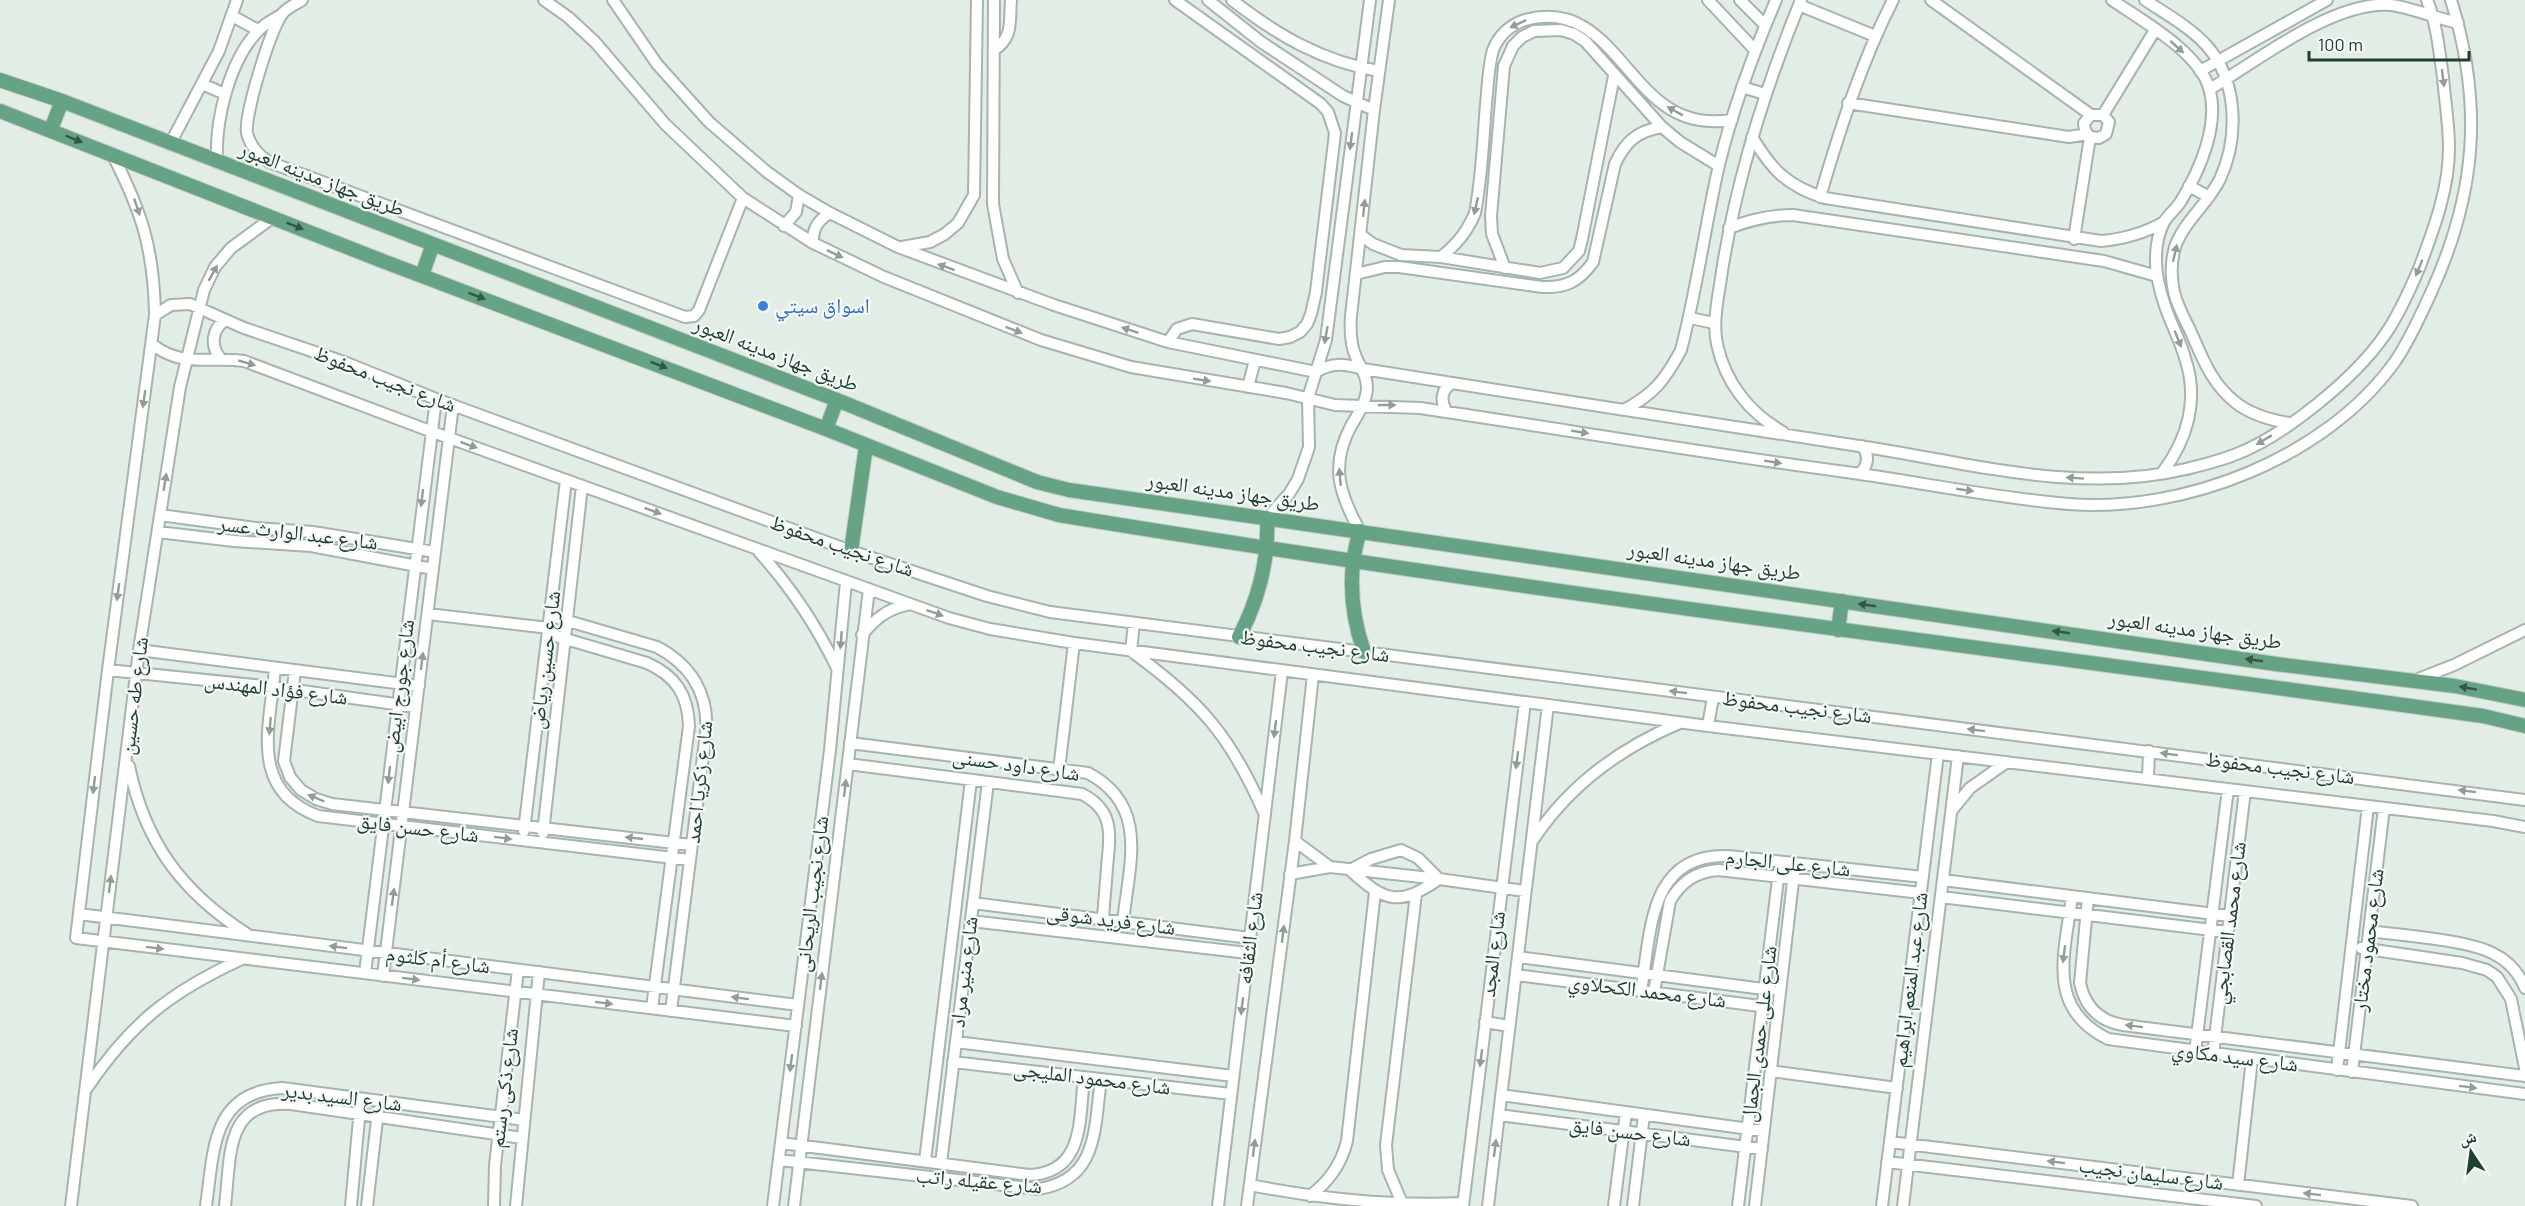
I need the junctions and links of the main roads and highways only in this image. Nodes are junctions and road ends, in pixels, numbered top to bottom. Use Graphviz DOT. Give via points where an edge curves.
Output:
graph roads {
  1 [pos="0,80"];
  2 [pos="62,101"];
  3 [pos="0,111"];
  4 [pos="51,129"];
  5 [pos="433,244"];
  6 [pos="422,275"];
  7 [pos="837,400"];
  8 [pos="826,429"];
  9 [pos="866,446"];
  10 [pos="1267,518"];
  11 [pos="1360,531"];
  12 [pos="1267,549"];
  13 [pos="851,551"];
  14 [pos="1353,560"];
  15 [pos="1842,601"];
  16 [pos="1838,630"];
  17 [pos="1239,637"];
  18 [pos="1364,652"];
  19 [pos="2276,663"];
  20 [pos="2272,687"];
  21 [pos="2525,700"];
  22 [pos="2525,726"];
  1 -- 2 [label="main road, طريق جهاز مدينه العبور"];
  2 -- 4 [label="main road"];
  2 -- 5 [label="main road, طريق جهاز مدينه العبور"];
  3 -- 4 [label="main road"];
  4 -- 6 [label="main road, one-way"];
  5 -- 6 [label="main road"];
  5 -- 7 [label="main road, طريق جهاز مدينه العبور"];
  6 -- 8 [label="main road, one-way"];
  7 -- 8 [label="main road"];
  7 -- 10 [label="main road, طريق جهاز مدينه العبور" via="1037,482"];
  8 -- 9 [label="main road"];
  9 -- 12 [label="main road" via="997,497 1059,515"];
  9 -- 13 [label="main road"];
  10 -- 11 [label="main road, طريق جهاز مدينه العبور"];
  10 -- 12 [label="main road"];
  11 -- 14 [label="main road"];
  11 -- 15 [label="main road, طريق جهاز مدينه العبور"];
  12 -- 14 [label="main road"];
  12 -- 17 [label="main road" via="1256,600"];
  14 -- 16 [label="main road"];
  14 -- 18 [label="main road" via="1353,615"];
  15 -- 16 [label="main road"];
  19 -- 15 [label="main road, طريق جهاز مدينه العبور, one-way"];
  16 -- 20 [label="main road"];
  19 -- 20 [label="main road"];
  21 -- 19 [label="main road, طريق جهاز مدينه العبور, one-way" via="2455,686"];
  20 -- 22 [label="main road" via="2483,716"];
}
